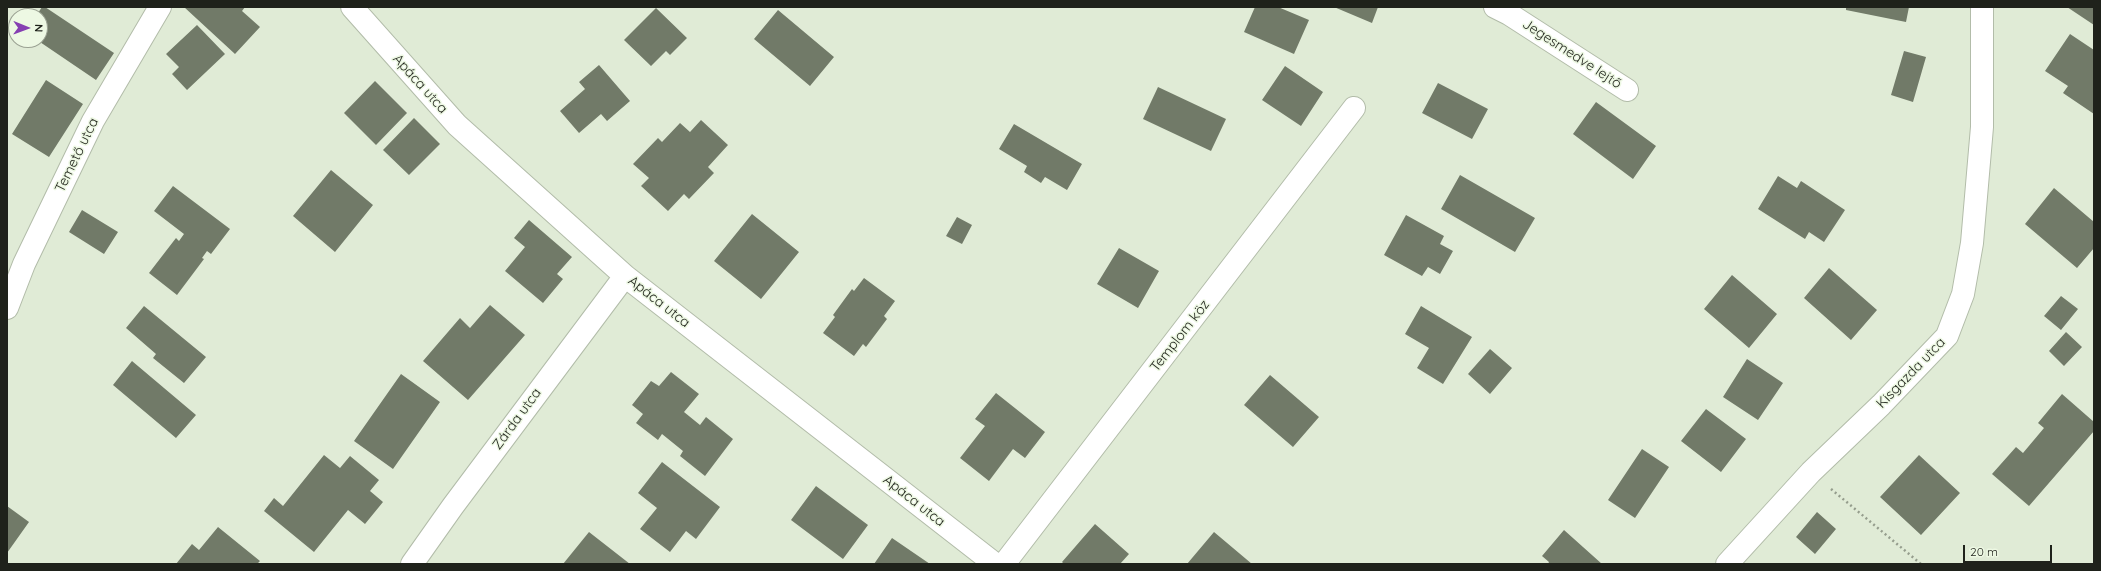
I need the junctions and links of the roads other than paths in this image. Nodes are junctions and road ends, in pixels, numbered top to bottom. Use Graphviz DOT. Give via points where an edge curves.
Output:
graph roads {
  1 [pos="160,7"];
  2 [pos="352,7"];
  3 [pos="1495,7"];
  4 [pos="1982,7"];
  5 [pos="1627,90"];
  6 [pos="1354,108"];
  7 [pos="624,276"];
  8 [pos="7,308"];
  9 [pos="412,564"];
  10 [pos="995,564"];
  11 [pos="1004,564"];
  12 [pos="1727,564"];
  1 -- 8 [label="street, Temető utca" via="93,121 24,264"];
  2 -- 7 [label="street, Apáca utca" via="457,125"];
  3 -- 5 [label="street, Jegesmedve lejtő"];
  4 -- 12 [label="street, Kisgazda utca" via="1982,127 1972,243 1963,294 1947,336 1881,405 1811,472"];
  6 -- 11 [label="street, Templom köz"];
  7 -- 9 [label="street, Zárda utca"];
  7 -- 10 [label="street, Apáca utca"];
}
